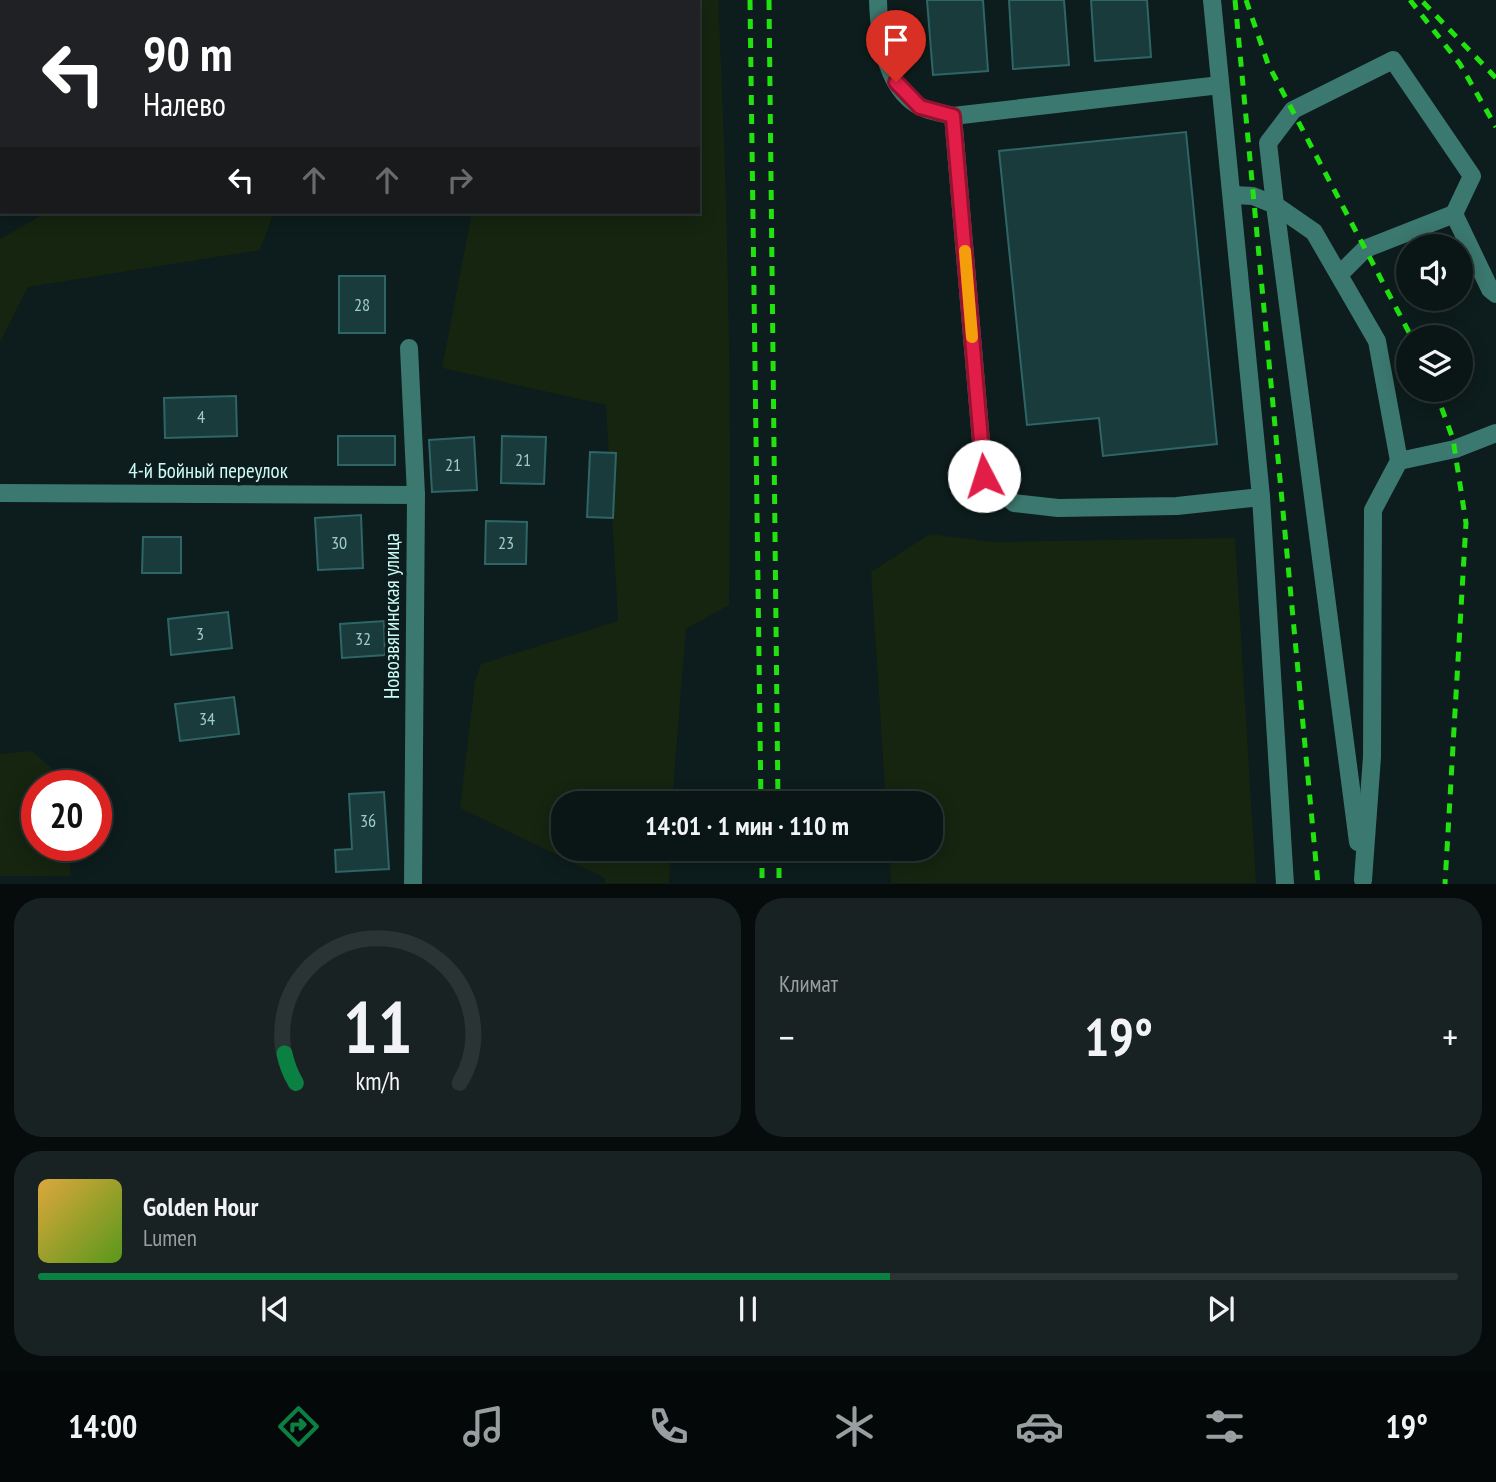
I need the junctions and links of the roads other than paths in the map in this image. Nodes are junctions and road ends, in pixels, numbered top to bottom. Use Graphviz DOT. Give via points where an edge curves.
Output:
graph roads {
  1 [pos="878,0"];
  2 [pos="1212,0"];
  3 [pos="1220,85"];
  4 [pos="953,116"];
  5 [pos="1234,195"];
  6 [pos="1275,205"];
  7 [pos="1454,214"];
  8 [pos="1339,275"];
  9 [pos="1496,294"];
  10 [pos="409,348"];
  11 [pos="1496,433"];
  12 [pos="1399,461"];
  13 [pos="0,493"];
  14 [pos="416,495"];
  15 [pos="1261,497"];
  16 [pos="1363,882"];
  17 [pos="413,884"];
  18 [pos="1285,884"];
  1 -- 4 [label="street" via="879,40 896,82 920,107"];
  2 -- 3 [label="street"];
  3 -- 4 [label="street"];
  3 -- 5 [label="street"];
  4 -- 15 [label="street" via="984,476 1014,503 1058,508 1177,506"];
  5 -- 6 [label="street" via="1253,196"];
  5 -- 15 [label="street"];
  6 -- 7 [label="street" via="1268,143 1293,110 1393,60 1472,176"];
  6 -- 8 [label="street" via="1314,232"];
  6 -- 16 [label="street"];
  7 -- 8 [label="street" via="1365,249"];
  7 -- 9 [label="street"];
  8 -- 12 [label="street" via="1377,341"];
  10 -- 14 [label="street, Новозвягинская улица"];
  11 -- 12 [label="street" via="1455,449"];
  12 -- 16 [label="street" via="1373,510 1372,757"];
  13 -- 14 [label="street, 4-й Бойный переулок"];
  14 -- 17 [label="street, Новозвягинская улица"];
  15 -- 18 [label="street"];
}
